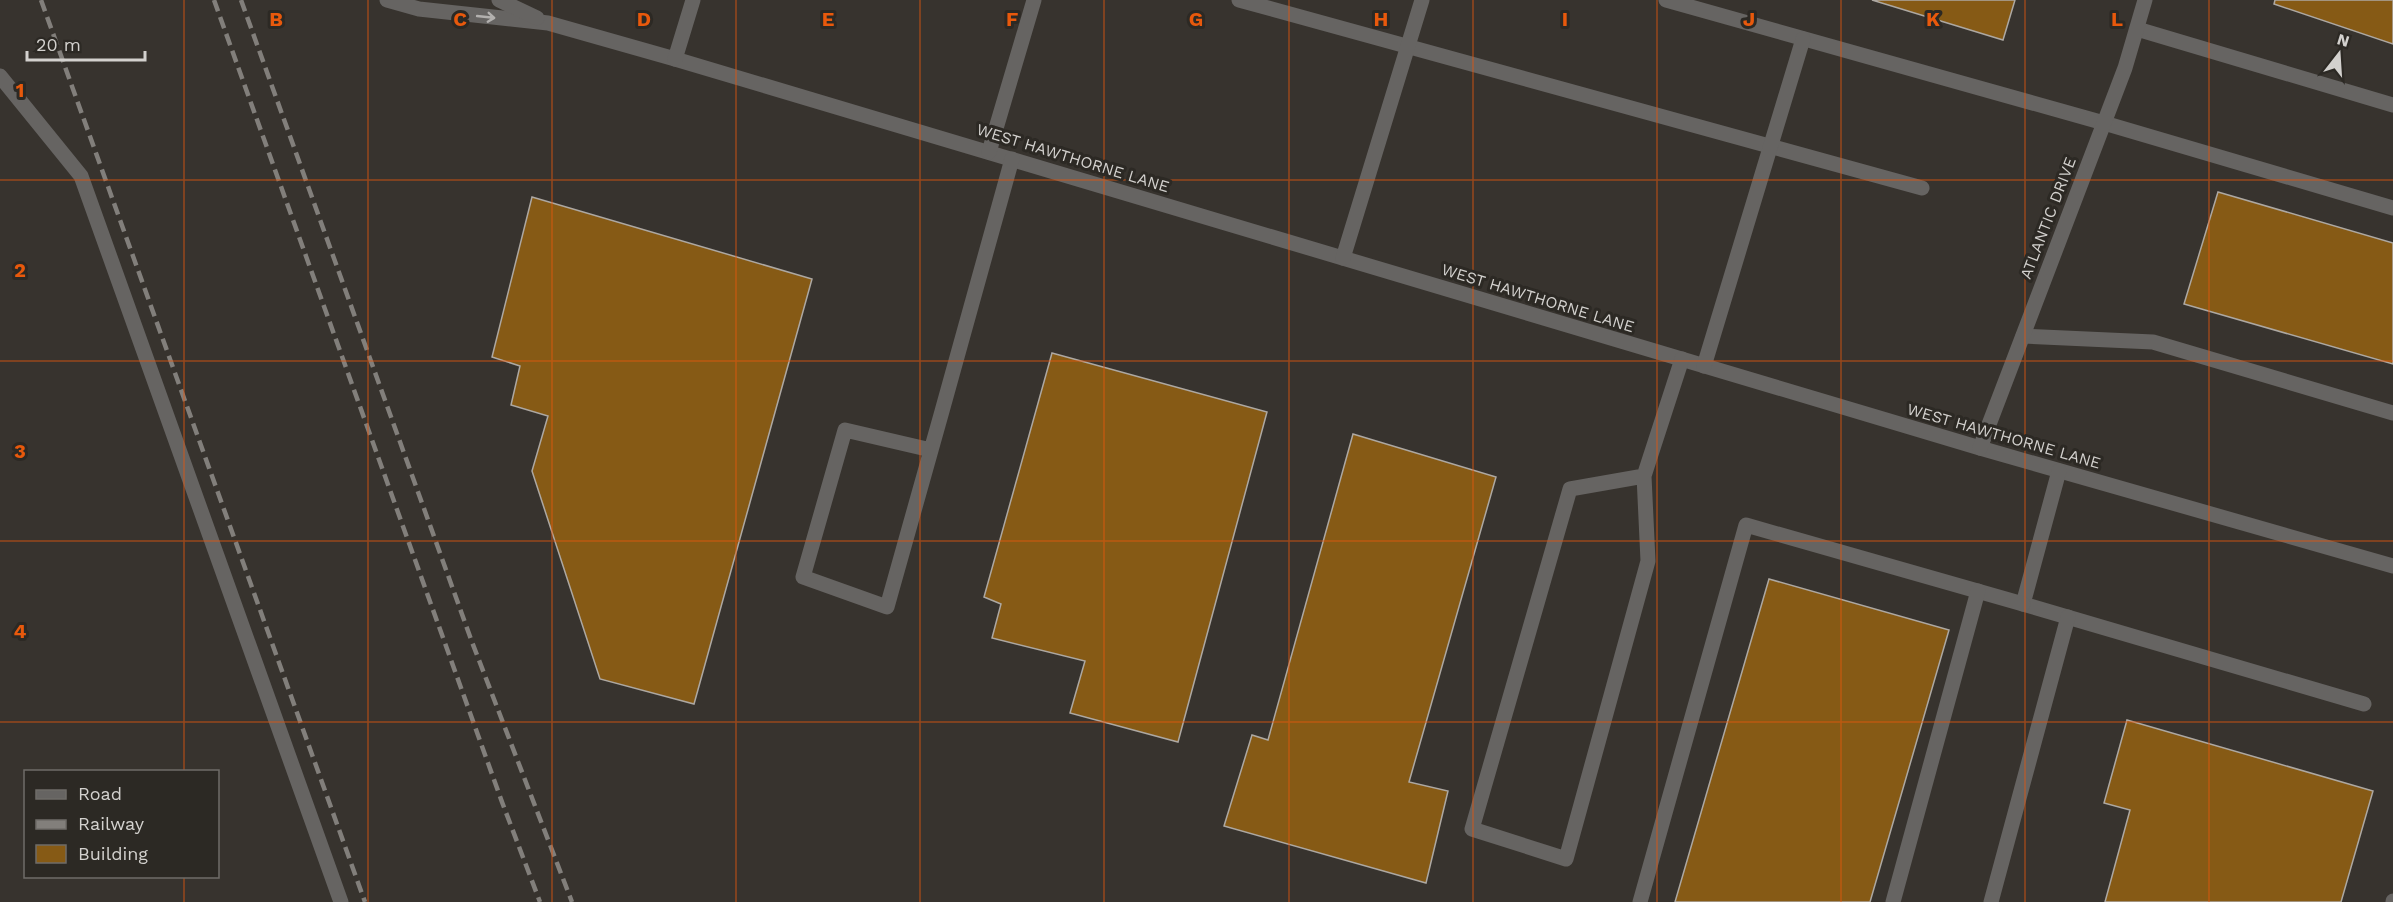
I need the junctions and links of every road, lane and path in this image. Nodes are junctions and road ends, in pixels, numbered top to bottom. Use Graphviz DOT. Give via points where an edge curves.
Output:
graph roads {
  1 [pos="387,0"];
  2 [pos="500,0"];
  3 [pos="693,0"];
  4 [pos="1034,0"];
  5 [pos="1239,0"];
  6 [pos="1422,0"];
  7 [pos="1666,0"];
  8 [pos="2145,0"];
  9 [pos="548,23"];
  10 [pos="2137,28"];
  11 [pos="1803,39"];
  12 [pos="1408,47"];
  13 [pos="675,59"];
  14 [pos="0,76"];
  15 [pos="2393,105"];
  16 [pos="2104,123"];
  17 [pos="1770,147"];
  18 [pos="989,152"];
  19 [pos="1012,159"];
  20 [pos="1922,188"];
  21 [pos="2393,208"];
  22 [pos="1343,258"];
  23 [pos="2023,336"];
  24 [pos="1682,359"];
  25 [pos="1704,366"];
  26 [pos="2393,412"];
  27 [pos="1980,448"];
  28 [pos="931,450"];
  29 [pos="2059,471"];
  30 [pos="1644,476"];
  31 [pos="2393,566"];
  32 [pos="1978,591"];
  33 [pos="2023,604"];
  34 [pos="2068,617"];
  35 [pos="2364,704"];
  36 [pos="341,902"];
  37 [pos="1640,902"];
  38 [pos="1893,902"];
  39 [pos="1991,902"];
  1 -- 9 [label="street, one-way" via="419,9"];
  2 -- 9 [label="street"];
  3 -- 13 [label="street"];
  4 -- 18 [label="street"];
  5 -- 12 [label="street"];
  6 -- 12 [label="street"];
  7 -- 11 [label="street"];
  8 -- 10 [label="street, ATLANTIC DRIVE"];
  9 -- 13 [label="street, WEST HAWTHORNE LANE"];
  10 -- 15 [label="street"];
  10 -- 16 [label="street, ATLANTIC DRIVE"];
  11 -- 16 [label="street"];
  11 -- 17 [label="street"];
  12 -- 17 [label="street"];
  12 -- 22 [label="street"];
  13 -- 18 [label="street, WEST HAWTHORNE LANE"];
  14 -- 36 [label="street" via="81,176"];
  16 -- 21 [label="street"];
  16 -- 23 [label="street, ATLANTIC DRIVE"];
  17 -- 20 [label="street"];
  17 -- 25 [label="street"];
  18 -- 19 [label="street, WEST HAWTHORNE LANE"];
  19 -- 22 [label="street, WEST HAWTHORNE LANE"];
  19 -- 28 [label="street"];
  22 -- 24 [label="street, WEST HAWTHORNE LANE"];
  23 -- 26 [label="street" via="2153,342"];
  23 -- 27 [label="street, ATLANTIC DRIVE"];
  24 -- 25 [label="street, WEST HAWTHORNE LANE"];
  24 -- 30 [label="street"];
  25 -- 27 [label="street, WEST HAWTHORNE LANE"];
  27 -- 29 [label="street, WEST HAWTHORNE LANE"];
  28 -- 28 [label="street" via="887,607 803,577 845,430"];
  29 -- 31 [label="street, WEST HAWTHORNE LANE"];
  29 -- 33 [label="street"];
  30 -- 30 [label="street" via="1648,561 1566,860 1472,830 1570,489"];
  32 -- 33 [label="street"];
  32 -- 37 [label="street" via="1746,525"];
  32 -- 38 [label="street"];
  33 -- 34 [label="street"];
  34 -- 35 [label="street"];
  34 -- 39 [label="street"];
}
